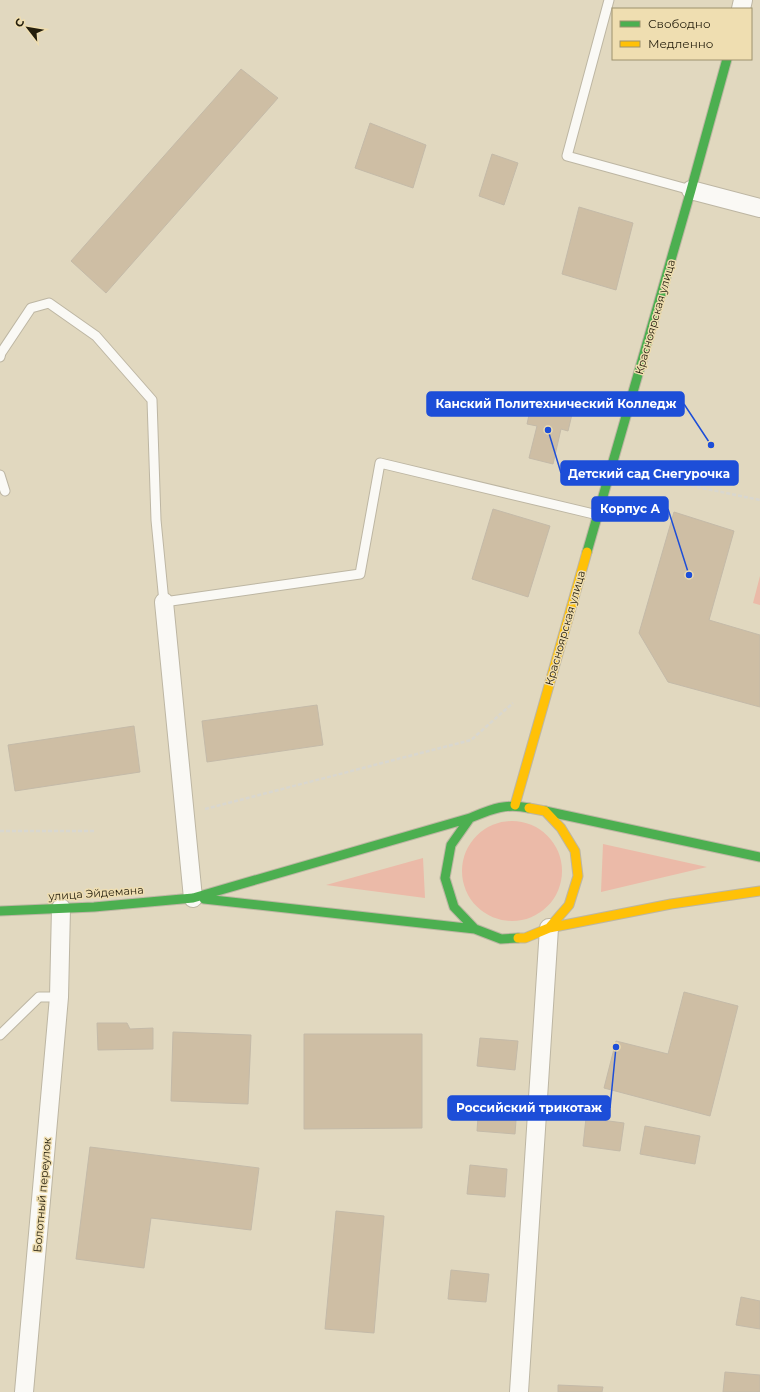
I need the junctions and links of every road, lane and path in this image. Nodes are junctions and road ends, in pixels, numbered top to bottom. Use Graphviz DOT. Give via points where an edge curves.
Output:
graph roads {
  1 [pos="609,0"];
  2 [pos="727,60"];
  3 [pos="691,190"];
  4 [pos="760,208"];
  5 [pos="0,357"];
  6 [pos="0,475"];
  7 [pos="644,476"];
  8 [pos="5,491"];
  9 [pos="760,500"];
  10 [pos="598,515"];
  11 [pos="164,602"];
  12 [pos="513,702"];
  13 [pos="515,805"];
  14 [pos="545,811"];
  15 [pos="184,815"];
  16 [pos="470,818"];
  17 [pos="0,831"];
  18 [pos="96,831"];
  19 [pos="760,857"];
  20 [pos="760,891"];
  21 [pos="193,898"];
  22 [pos="61,908"];
  23 [pos="0,911"];
  24 [pos="549,928"];
  25 [pos="475,930"];
  26 [pos="59,997"];
  27 [pos="0,1035"];
  28 [pos="24,1392"];
  29 [pos="519,1392"];
  1 -- 3 [label="lane" via="567,156"];
  2 -- 3 [label="main road, Красноярская улица"];
  3 -- 4 [label="street"];
  3 -- 10 [label="main road, Красноярская улица"];
  5 -- 11 [label="lane" via="31,308 49,303 96,336 152,400 156,520"];
  6 -- 8 [label="lane"];
  7 -- 9 [label="path"];
  10 -- 11 [label="lane" via="380,463 360,574"];
  10 -- 13 [label="main road, Красноярская улица"];
  11 -- 15 [label="street"];
  12 -- 15 [label="path" via="471,740"];
  13 -- 14 [label="main road"];
  13 -- 16 [label="main road" via="494,808"];
  14 -- 19 [label="main road"];
  14 -- 24 [label="main road" via="561,828 575,852 578,876 570,905"];
  15 -- 21 [label="street"];
  16 -- 21 [label="main road"];
  16 -- 25 [label="main road" via="451,845 445,878 454,907"];
  17 -- 18 [label="path"];
  20 -- 24 [label="main road" via="707,897"];
  21 -- 22 [label="main road, улица Эйдемана"];
  21 -- 25 [label="main road"];
  22 -- 23 [label="main road, улица Эйдемана"];
  22 -- 26 [label="street, Болотный переулок"];
  24 -- 25 [label="main road" via="525,938 501,938"];
  24 -- 29 [label="street"];
  26 -- 27 [label="lane" via="39,997"];
  26 -- 28 [label="street, Болотный переулок"];
}
